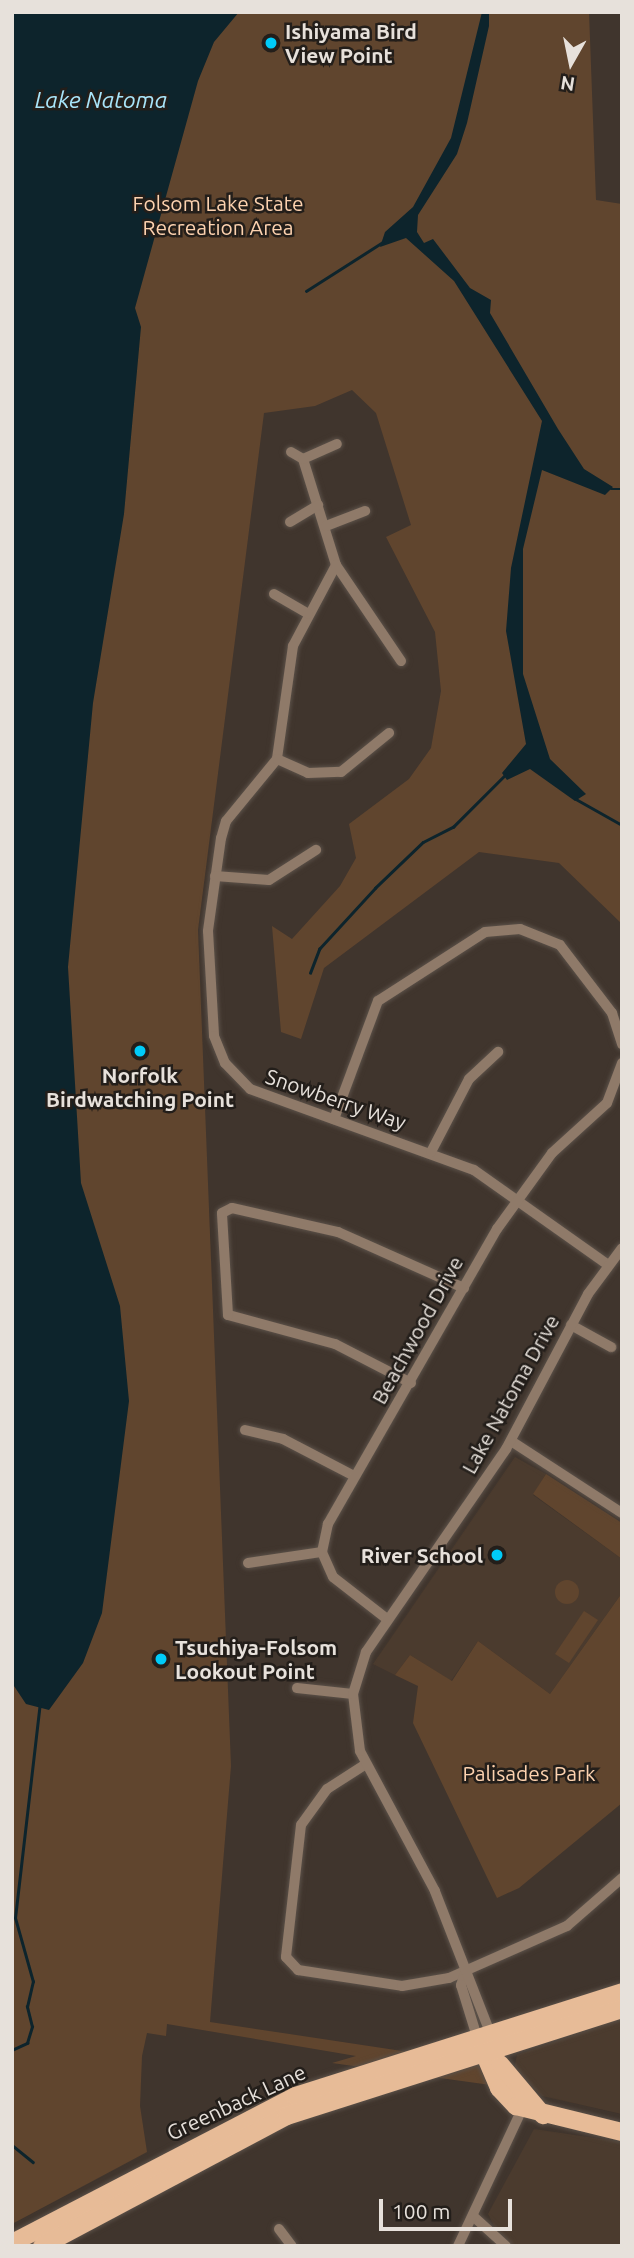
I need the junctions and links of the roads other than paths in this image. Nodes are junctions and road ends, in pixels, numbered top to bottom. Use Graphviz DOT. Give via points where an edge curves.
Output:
graph roads {
  1 [pos="337,444"];
  2 [pos="291,452"];
  3 [pos="303,460"];
  4 [pos="318,505"];
  5 [pos="365,511"];
  6 [pos="290,522"];
  7 [pos="326,526"];
  8 [pos="336,565"];
  9 [pos="274,594"];
  10 [pos="308,614"];
  11 [pos="401,661"];
  12 [pos="389,733"];
  13 [pos="277,759"];
  14 [pos="316,850"];
  15 [pos="215,876"];
  16 [pos="622,1044"];
  17 [pos="498,1052"];
  18 [pos="622,1063"];
  19 [pos="334,1119"];
  20 [pos="431,1152"];
  21 [pos="519,1197"];
  22 [pos="622,1248"];
  23 [pos="608,1265"];
  24 [pos="464,1288"];
  25 [pos="571,1325"];
  26 [pos="611,1347"];
  27 [pos="411,1383"];
  28 [pos="245,1430"];
  29 [pos="511,1441"];
  30 [pos="354,1476"];
  31 [pos="621,1510"];
  32 [pos="322,1552"];
  33 [pos="248,1563"];
  34 [pos="387,1619"];
  35 [pos="297,1688"];
  36 [pos="352,1694"];
  37 [pos="366,1764"];
  38 [pos="622,1878"];
  39 [pos="465,1973"];
  40 [pos="622,1992"];
  41 [pos="622,2009"];
  42 [pos="488,2045"];
  43 [pos="400,2079"];
  44 [pos="526,2106"];
  45 [pos="622,2132"];
  46 [pos="474,2217"];
  47 [pos="279,2229"];
  48 [pos="12,2243"];
  49 [pos="43,2246"];
  50 [pos="292,2246"];
  51 [pos="458,2246"];
  52 [pos="506,2246"];
  1 -- 3 [label="street"];
  2 -- 3 [label="street"];
  3 -- 4 [label="street"];
  4 -- 6 [label="street"];
  4 -- 7 [label="street"];
  5 -- 7 [label="street"];
  7 -- 8 [label="street"];
  8 -- 10 [label="street"];
  8 -- 11 [label="street"];
  9 -- 10 [label="street"];
  10 -- 13 [label="street" via="287,667"];
  12 -- 13 [label="street" via="341,772 308,773"];
  13 -- 15 [label="street, Snowberry Way" via="226,821"];
  14 -- 15 [label="street" via="300,866 269,880"];
  15 -- 19 [label="street, Snowberry Way" via="208,931 214,1036 225,1063 270,1100"];
  16 -- 19 [label="street" via="612,1013 560,946 529,931 494,930 469,938 378,1001"];
  17 -- 20 [label="street" via="469,1079"];
  18 -- 21 [label="street, Beachwood Drive" via="607,1103 552,1153"];
  19 -- 20 [label="street, Snowberry Way"];
  20 -- 21 [label="street, Snowberry Way"];
  21 -- 23 [label="street, Snowberry Way"];
  21 -- 24 [label="street, Beachwood Drive"];
  22 -- 23 [label="street, Lake Natoma Drive"];
  23 -- 25 [label="street, Lake Natoma Drive"];
  24 -- 27 [label="street, Beachwood Drive"];
  24 -- 27 [label="street" via="338,1231 232,1208 222,1213 225,1312 335,1344"];
  25 -- 26 [label="street"];
  25 -- 29 [label="street, Lake Natoma Drive"];
  27 -- 30 [label="street, Beachwood Drive"];
  28 -- 30 [label="street" via="283,1439"];
  29 -- 31 [label="street"];
  29 -- 34 [label="street, Lake Natoma Drive"];
  30 -- 32 [label="street, Beachwood Drive" via="328,1524"];
  32 -- 33 [label="street"];
  32 -- 34 [label="street" via="333,1577"];
  34 -- 36 [label="street, Lake Natoma Drive" via="360,1665"];
  35 -- 36 [label="street"];
  36 -- 37 [label="street, Lake Natoma Drive" via="354,1731"];
  37 -- 39 [label="street, Lake Natoma Drive" via="435,1891"];
  37 -- 39 [label="street" via="327,1789 300,1825 287,1962 298,1970 402,1986"];
  38 -- 39 [label="street" via="567,1926"];
  39 -- 42 [label="street, Lake Natoma Drive" via="461,1985"];
  40 -- 42 [label="main road"];
  41 -- 42 [label="main road"];
  42 -- 43 [label="main road, Greenback Lane"];
  42 -- 44 [label="main road"];
  42 -- 48 [label="main road, Greenback Lane" via="269,2107"];
  43 -- 44 [label="main road" via="471,2070"];
  43 -- 49 [label="main road, Greenback Lane" via="287,2116"];
  44 -- 45 [label="main road"];
  44 -- 46 [label="street"];
  46 -- 51 [label="street"];
  46 -- 52 [label="street"];
  47 -- 50 [label="street"];
}
